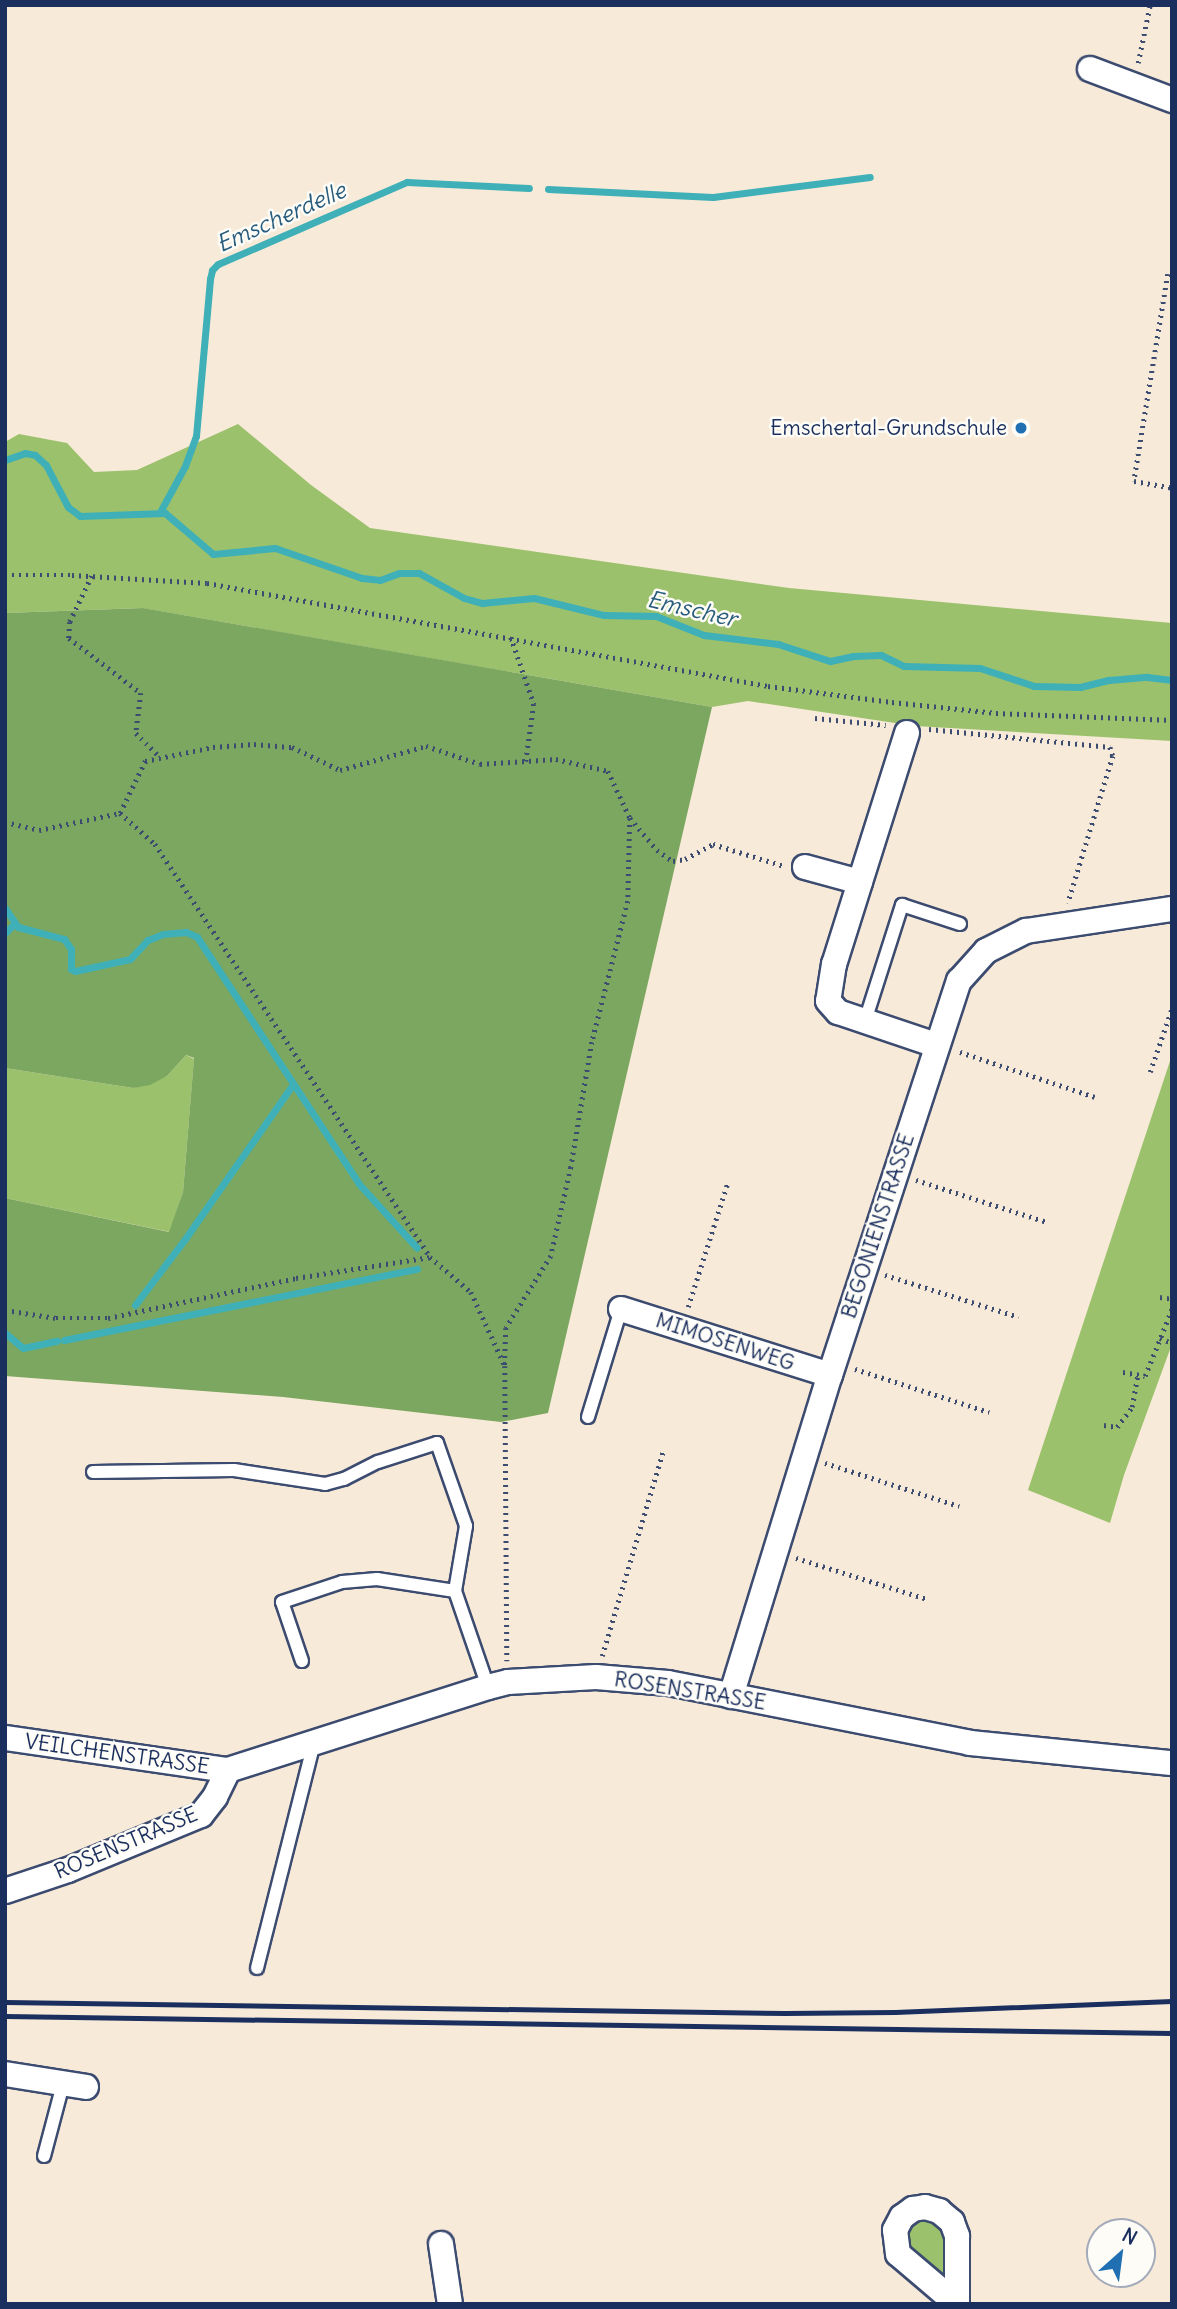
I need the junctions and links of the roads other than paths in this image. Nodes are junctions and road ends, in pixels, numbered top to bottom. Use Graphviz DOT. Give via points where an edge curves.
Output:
graph roads {
  1 [pos="1090,69"];
  2 [pos="1172,100"];
  3 [pos="910,729"];
  4 [pos="805,867"];
  5 [pos="860,882"];
  6 [pos="1172,909"];
  7 [pos="960,923"];
  8 [pos="865,1021"];
  9 [pos="936,1045"];
  10 [pos="621,1309"];
  11 [pos="832,1369"];
  12 [pos="588,1417"];
  13 [pos="93,1472"];
  14 [pos="455,1591"];
  15 [pos="302,1661"];
  16 [pos="498,1685"];
  17 [pos="731,1696"];
  18 [pos="5,1738"];
  19 [pos="314,1743"];
  20 [pos="1172,1763"];
  21 [pos="228,1770"];
  22 [pos="5,1891"];
  23 [pos="257,1968"];
  24 [pos="5,2074"];
  25 [pos="74,2085"];
  26 [pos="44,2156"];
  27 [pos="441,2244"];
  28 [pos="450,2304"];
  1 -- 2 [label="street"];
  3 -- 5 [label="street"];
  4 -- 5 [label="street"];
  5 -- 8 [label="street" via="834,964 828,1000 838,1012"];
  6 -- 9 [label="street, BEGONIENSTRASSE" via="1026,931 1005,939 986,951 959,981"];
  7 -- 8 [label="lane" via="902,905"];
  8 -- 9 [label="street"];
  9 -- 11 [label="street, BEGONIENSTRASSE"];
  10 -- 11 [label="street, MIMOSENWEG"];
  10 -- 12 [label="lane"];
  11 -- 17 [label="street, BEGONIENSTRASSE"];
  13 -- 14 [label="lane" via="234,1470 325,1484 436,1443 466,1526"];
  14 -- 15 [label="lane" via="377,1579 342,1582 282,1602"];
  14 -- 16 [label="lane"];
  16 -- 17 [label="street, ROSENSTRASSE" via="596,1677 668,1683"];
  16 -- 19 [label="street, ROSENSTRASSE"];
  17 -- 20 [label="street, ROSENSTRASSE" via="970,1743"];
  18 -- 21 [label="street, VEILCHENSTRASSE"];
  19 -- 21 [label="street, ROSENSTRASSE"];
  19 -- 23 [label="lane"];
  21 -- 22 [label="street, ROSENSTRASSE" via="201,1815"];
  24 -- 25 [label="street"];
  25 -- 26 [label="lane"];
  27 -- 28 [label="street"];
}
